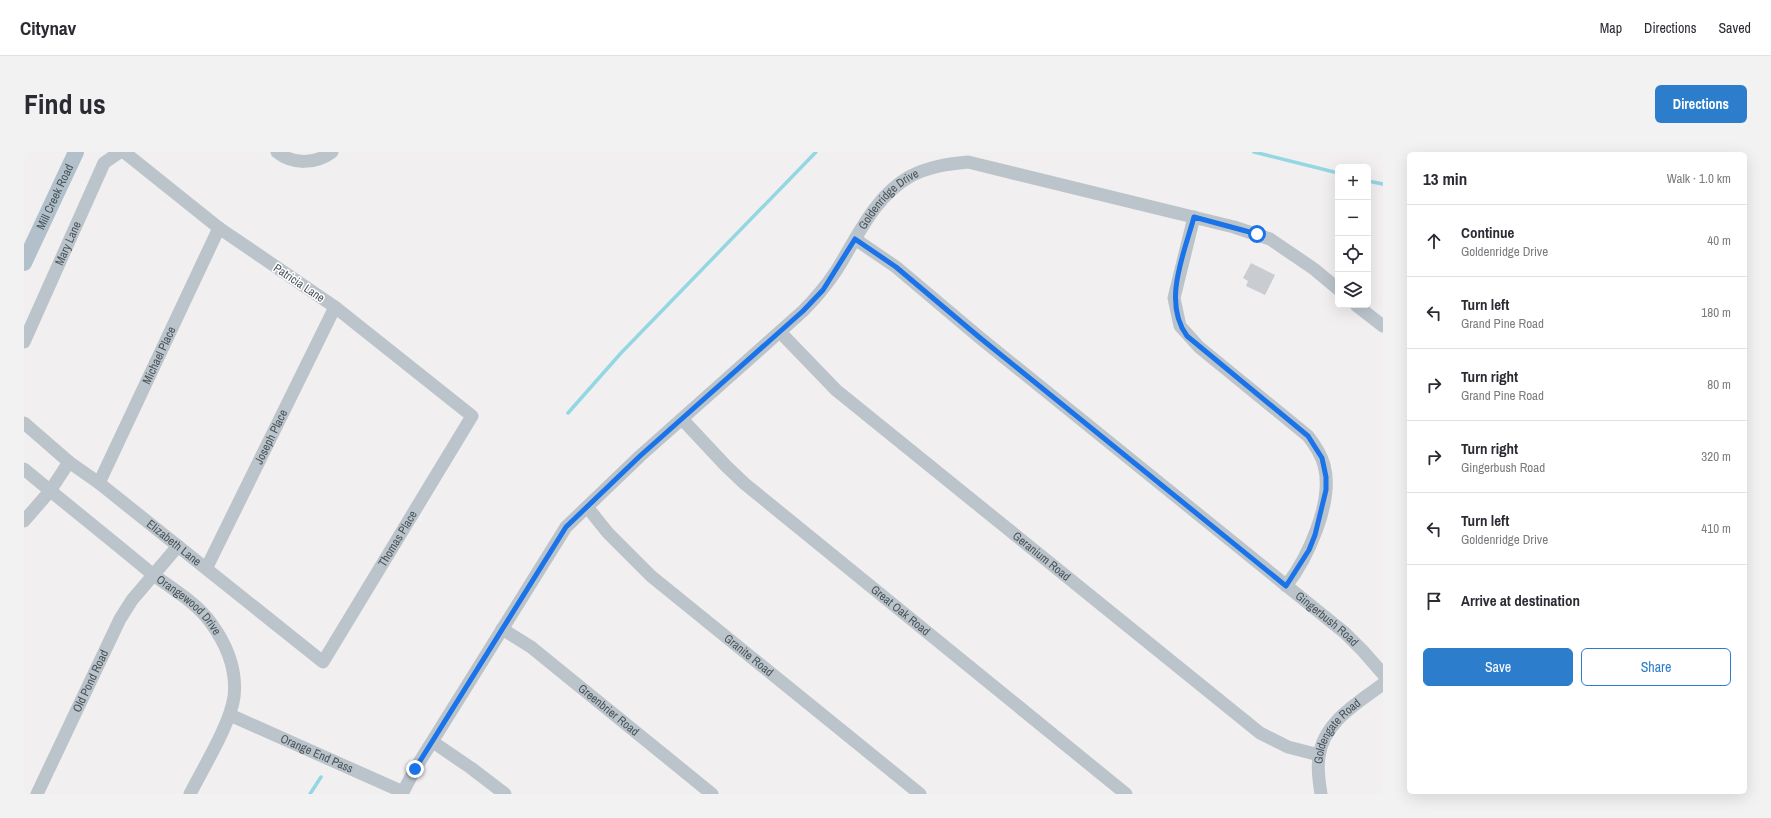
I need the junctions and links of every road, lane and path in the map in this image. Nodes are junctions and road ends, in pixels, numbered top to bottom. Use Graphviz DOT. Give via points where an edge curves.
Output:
graph roads {
  1 [pos="76,152"];
  2 [pos="120,152"];
  3 [pos="124,152"];
  4 [pos="277,152"];
  5 [pos="329,153"];
  6 [pos="968,157"];
  7 [pos="1194,217"];
  8 [pos="219,228"];
  9 [pos="855,239"];
  10 [pos="24,263"];
  11 [pos="1335,286"];
  12 [pos="335,307"];
  13 [pos="1360,308"];
  14 [pos="1383,326"];
  15 [pos="780,332"];
  16 [pos="24,342"];
  17 [pos="472,416"];
  18 [pos="682,419"];
  19 [pos="24,423"];
  20 [pos="69,462"];
  21 [pos="24,469"];
  22 [pos="99,483"];
  23 [pos="50,491"];
  24 [pos="587,507"];
  25 [pos="24,521"];
  26 [pos="178,546"];
  27 [pos="207,567"];
  28 [pos="153,574"];
  29 [pos="1286,586"];
  30 [pos="502,629"];
  31 [pos="324,662"];
  32 [pos="1383,674"];
  33 [pos="1383,684"];
  34 [pos="230,715"];
  35 [pos="432,742"];
  36 [pos="1319,755"];
  37 [pos="403,793"];
  38 [pos="37,794"];
  39 [pos="190,794"];
  40 [pos="505,794"];
  41 [pos="712,794"];
  42 [pos="920,794"];
  43 [pos="1126,794"];
  44 [pos="1321,794"];
  1 -- 10 [label="main road, Mill Creek Road"];
  2 -- 16 [label="street, Mary Lane" via="104,163"];
  3 -- 8 [label="street, Patricia Lane"];
  4 -- 5 [label="street" via="304,162"];
  6 -- 7 [label="street, Goldenridge Drive"];
  6 -- 9 [label="street, Goldenridge Drive" via="939,165 902,181 887,194"];
  7 -- 11 [label="street, Goldenridge Drive" via="1270,239"];
  7 -- 29 [label="street" via="1174,298 1180,326 1199,347 1308,436 1316,446 1325,466 1326,490 1315,535 1309,550"];
  8 -- 12 [label="street, Patricia Lane"];
  8 -- 22 [label="street, Michael Place"];
  9 -- 15 [label="street, Goldenridge Drive" via="823,290"];
  9 -- 29 [label="street, Gingerbush Road" via="896,267"];
  12 -- 17 [label="street, Patricia Lane"];
  12 -- 27 [label="street, Joseph Place"];
  13 -- 14 [label="street"];
  15 -- 18 [label="street, Goldenridge Drive"];
  15 -- 36 [label="street, Geranium Road" via="836,390 1260,733 1288,747"];
  17 -- 31 [label="street, Thomas Place"];
  18 -- 24 [label="street, Goldenridge Drive"];
  18 -- 43 [label="street, Great Oak Road" via="745,484"];
  19 -- 20 [label="street, Elizabeth Lane"];
  20 -- 22 [label="street, Elizabeth Lane"];
  20 -- 23 [label="street"];
  21 -- 23 [label="street, Orangewood Drive"];
  22 -- 26 [label="street, Elizabeth Lane"];
  23 -- 25 [label="street"];
  23 -- 28 [label="street, Orangewood Drive"];
  24 -- 30 [label="street, Goldenridge Drive" via="558,538"];
  24 -- 42 [label="street, Granite Road" via="608,534 651,576"];
  26 -- 27 [label="street, Elizabeth Lane"];
  26 -- 28 [label="street, Old Pond Road"];
  27 -- 31 [label="street, Elizabeth Lane"];
  28 -- 34 [label="street, Orangewood Drive" via="199,609 226,648 235,684"];
  28 -- 38 [label="street, Old Pond Road" via="120,619"];
  29 -- 32 [label="street, Gingerbush Road" via="1345,633"];
  30 -- 35 [label="street, Goldenridge Drive"];
  30 -- 41 [label="street, Greenbrier Road" via="531,647"];
  33 -- 36 [label="street, Goldengate Road" via="1334,723 1321,745"];
  34 -- 37 [label="street, Orange End Pass"];
  34 -- 39 [label="street, Orangewood Drive"];
  35 -- 37 [label="street, Goldenridge Drive"];
  35 -- 40 [label="street"];
  36 -- 44 [label="street, Goldengate Road"];
}
